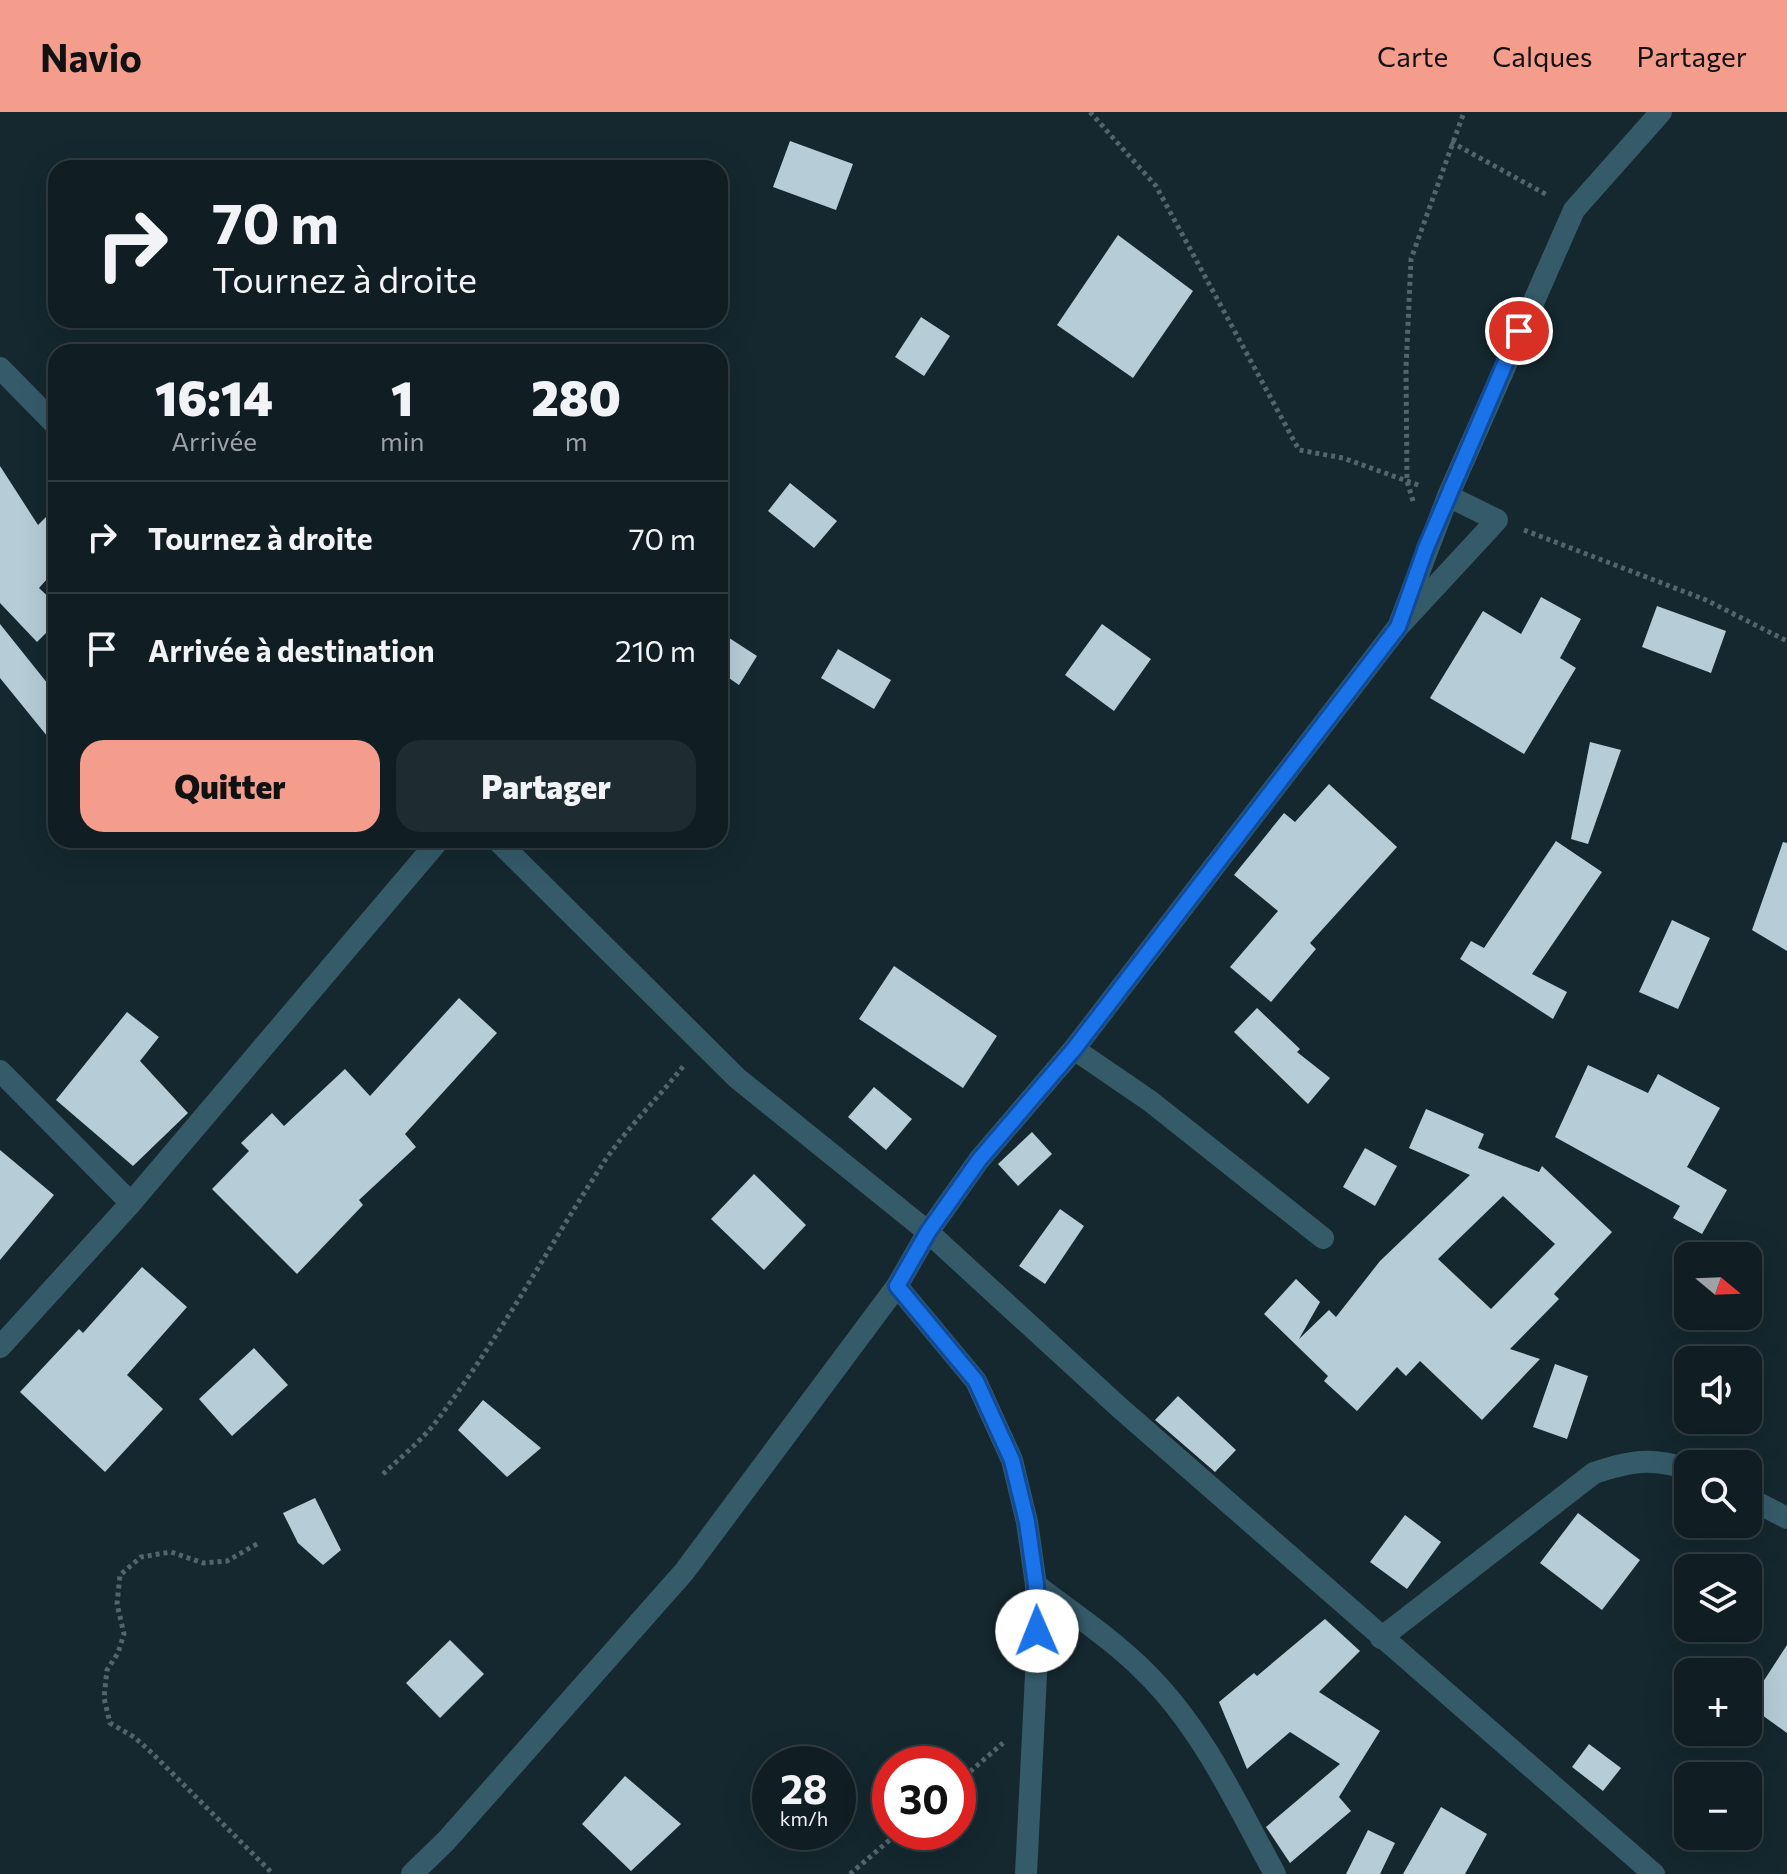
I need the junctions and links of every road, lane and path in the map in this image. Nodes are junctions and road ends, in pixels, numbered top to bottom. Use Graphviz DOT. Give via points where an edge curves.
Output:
graph roads {
  1 [pos="1090,112"];
  2 [pos="1464,112"];
  3 [pos="1661,112"];
  4 [pos="1451,142"];
  5 [pos="1574,210"];
  6 [pos="0,368"];
  7 [pos="48,417"];
  8 [pos="1407,481"];
  9 [pos="1448,496"];
  10 [pos="1497,520"];
  11 [pos="1426,548"];
  12 [pos="1398,627"];
  13 [pos="1787,641"];
  14 [pos="432,848"];
  15 [pos="505,848"];
  16 [pos="701,1043"];
  17 [pos="1074,1049"];
  18 [pos="0,1071"];
  19 [pos="131,1203"];
  20 [pos="928,1232"];
  21 [pos="1323,1238"];
  22 [pos="897,1286"];
  23 [pos="0,1347"];
  24 [pos="1674,1465"];
  25 [pos="383,1474"];
  26 [pos="1762,1505"];
  27 [pos="1787,1518"];
  28 [pos="257,1544"];
  29 [pos="1036,1585"];
  30 [pos="1381,1638"];
  31 [pos="1034,1716"];
  32 [pos="976,1766"];
  33 [pos="878,1850"];
  34 [pos="273,1874"];
  35 [pos="412,1874"];
  36 [pos="850,1874"];
  37 [pos="1026,1874"];
  38 [pos="1275,1874"];
  39 [pos="1654,1874"];
  1 -- 8 [label="path" via="1156,186 1299,450 1343,458"];
  2 -- 4 [label="path"];
  3 -- 5 [label="street"];
  4 -- 5 [label="path"];
  4 -- 8 [label="path" via="1411,259"];
  5 -- 9 [label="street"];
  6 -- 7 [label="street"];
  8 -- 9 [label="path"];
  8 -- 11 [label="path"];
  9 -- 10 [label="street"];
  9 -- 11 [label="street"];
  10 -- 12 [label="street"];
  10 -- 13 [label="path" via="1706,600"];
  11 -- 12 [label="street"];
  12 -- 17 [label="street"];
  14 -- 19 [label="street"];
  15 -- 16 [label="street"];
  16 -- 20 [label="street"];
  16 -- 25 [label="path" via="601,1165 491,1343 433,1425"];
  17 -- 20 [label="street" via="979,1160"];
  17 -- 21 [label="street" via="1150,1101"];
  18 -- 19 [label="street"];
  19 -- 23 [label="street"];
  20 -- 22 [label="street"];
  20 -- 30 [label="street"];
  22 -- 29 [label="street" via="976,1381 1012,1460"];
  22 -- 35 [label="street" via="684,1572"];
  24 -- 30 [label="street" via="1630,1461 1594,1473"];
  26 -- 27 [label="street"];
  28 -- 34 [label="path" via="227,1561 203,1563 171,1552 141,1557 120,1575 117,1604 124,1634 107,1670 104,1698 110,1723 152,1753"];
  29 -- 31 [label="street"];
  29 -- 38 [label="street" via="1146,1672 1210,1755"];
  30 -- 39 [label="street"];
  31 -- 32 [label="path"];
  31 -- 37 [label="street"];
  33 -- 36 [label="path"];
}
